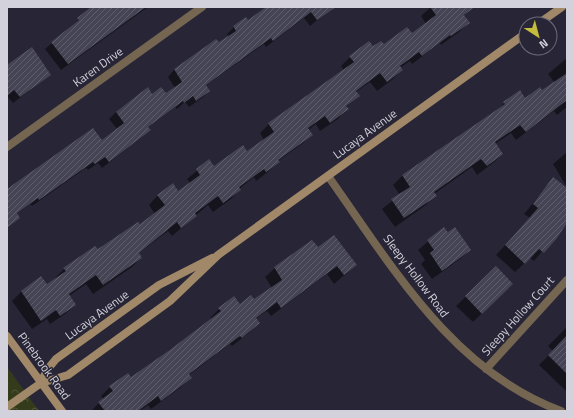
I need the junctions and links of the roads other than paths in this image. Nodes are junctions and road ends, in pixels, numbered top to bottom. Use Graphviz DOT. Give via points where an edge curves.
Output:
graph roads {
  1 [pos="202,7"];
  2 [pos="562,7"];
  3 [pos="549,16"];
  4 [pos="518,39"];
  5 [pos="7,147"];
  6 [pos="328,176"];
  7 [pos="218,255"];
  8 [pos="567,280"];
  9 [pos="7,336"];
  10 [pos="486,369"];
  11 [pos="41,383"];
  12 [pos="7,407"];
  13 [pos="62,411"];
  14 [pos="561,411"];
  1 -- 5 [label="street, Karen Drive"];
  2 -- 3 [label="street"];
  4 -- 6 [label="street, Lucaya Avenue"];
  6 -- 7 [label="street, Lucaya Avenue"];
  6 -- 10 [label="street, Sleepy Hollow Road" via="417,301 455,342"];
  7 -- 11 [label="street, Lucaya Avenue" via="170,301 74,371"];
  7 -- 11 [label="street, Lucaya Avenue" via="159,285 56,359"];
  8 -- 10 [label="street, Sleepy Hollow Court"];
  9 -- 11 [label="street, Pinebrook Road"];
  10 -- 14 [label="street, Sleepy Hollow Road" via="528,396"];
  11 -- 12 [label="street, Lucaya Avenue"];
  11 -- 13 [label="street, Pinebrook Road"];
}
